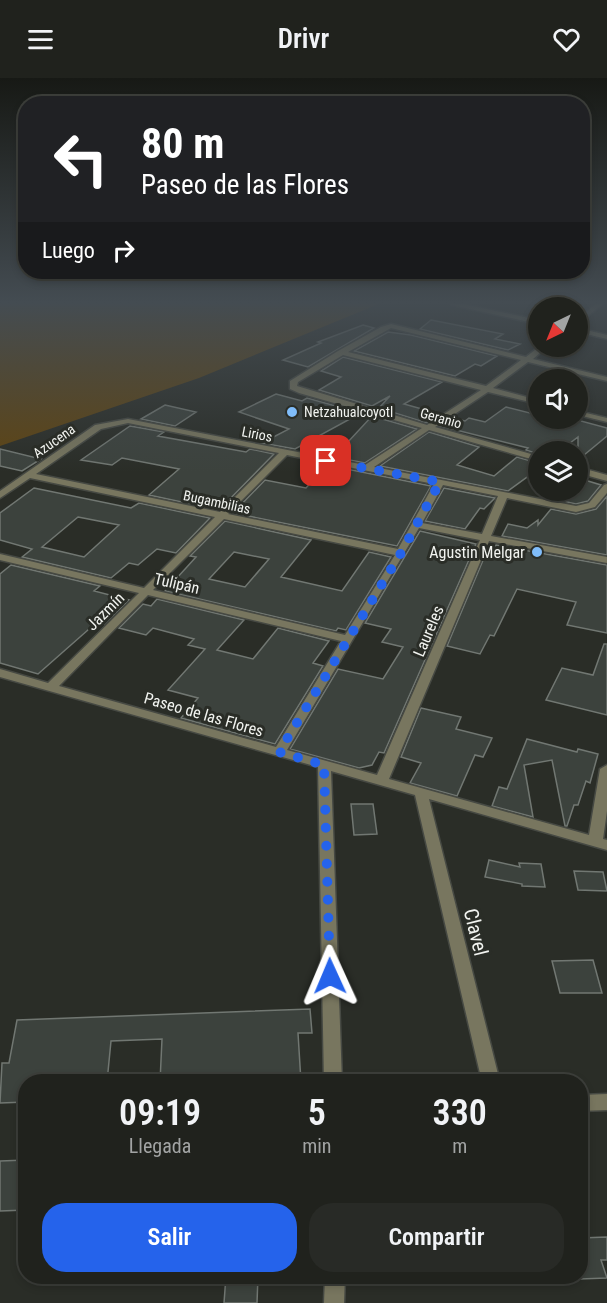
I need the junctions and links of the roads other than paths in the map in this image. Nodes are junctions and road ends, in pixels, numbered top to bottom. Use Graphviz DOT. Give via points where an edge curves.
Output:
graph roads {
  1 [pos="330,358"];
  2 [pos="365,358"];
  3 [pos="525,358"];
  4 [pos="528,359"];
  5 [pos="607,379"];
  6 [pos="487,389"];
  7 [pos="528,399"];
  8 [pos="588,415"];
  9 [pos="607,420"];
  10 [pos="128,421"];
  11 [pos="426,429"];
  12 [pos="284,453"];
  13 [pos="528,456"];
  14 [pos="366,468"];
  15 [pos="588,473"];
  16 [pos="28,475"];
  17 [pos="607,478"];
  18 [pos="440,482"];
  19 [pos="607,487"];
  20 [pos="504,494"];
  21 [pos="0,495"];
  22 [pos="220,517"];
  23 [pos="416,525"];
  24 [pos="486,538"];
  25 [pos="401,553"];
  26 [pos="0,557"];
  27 [pos="607,560"];
  28 [pos="146,592"];
  29 [pos="346,639"];
  30 [pos="0,673"];
  31 [pos="50,688"];
  32 [pos="279,752"];
  33 [pos="324,765"];
  34 [pos="607,769"];
  35 [pos="381,782"];
  36 [pos="421,793"];
  37 [pos="601,844"];
  38 [pos="333,1074"];
  39 [pos="489,1074"];
  40 [pos="607,1102"];
  41 [pos="588,1103"];
  42 [pos="335,1284"];
  43 [pos="334,1303"];
  1 -- 11 [label="street, Geranio" via="294,381 293,387"];
  2 -- 6 [label="street"];
  3 -- 4 [label="street"];
  4 -- 5 [label="street"];
  4 -- 6 [label="street"];
  6 -- 7 [label="street"];
  6 -- 11 [label="street"];
  8 -- 9 [label="street"];
  10 -- 12 [label="street, Lirios"];
  10 -- 16 [label="street, Azucena" via="98,427"];
  11 -- 13 [label="street, Geranio"];
  11 -- 14 [label="street"];
  12 -- 14 [label="street, Lirios"];
  12 -- 22 [label="street, Jazmín"];
  14 -- 18 [label="street, Lirios"];
  15 -- 17 [label="street"];
  16 -- 21 [label="street, Azucena"];
  16 -- 22 [label="street, Bugambilias"];
  18 -- 20 [label="street, Lirios"];
  18 -- 23 [label="street"];
  19 -- 20 [label="street, Lirios" via="592,505 576,509"];
  20 -- 24 [label="street, Laureles"];
  22 -- 25 [label="street, Bugambilias"];
  22 -- 28 [label="street, Jazmín"];
  23 -- 24 [label="street"];
  23 -- 25 [label="street"];
  24 -- 27 [label="street"];
  24 -- 35 [label="street, Laureles"];
  25 -- 29 [label="street"];
  26 -- 28 [label="street, Tulipán"];
  28 -- 29 [label="street, Tulipán"];
  28 -- 31 [label="street, Jazmín"];
  29 -- 32 [label="street"];
  30 -- 31 [label="street, Paseo de las Flores"];
  31 -- 32 [label="street, Paseo de las Flores"];
  32 -- 33 [label="street, Paseo de las Flores"];
  33 -- 35 [label="street, Paseo de las Flores"];
  33 -- 38 [label="street"];
  34 -- 37 [label="street"];
  35 -- 36 [label="street, Paseo de las Flores"];
  36 -- 37 [label="street, Paseo de las Flores"];
  36 -- 39 [label="street, Clavel"];
  40 -- 41 [label="street"];
  42 -- 43 [label="street"];
}
